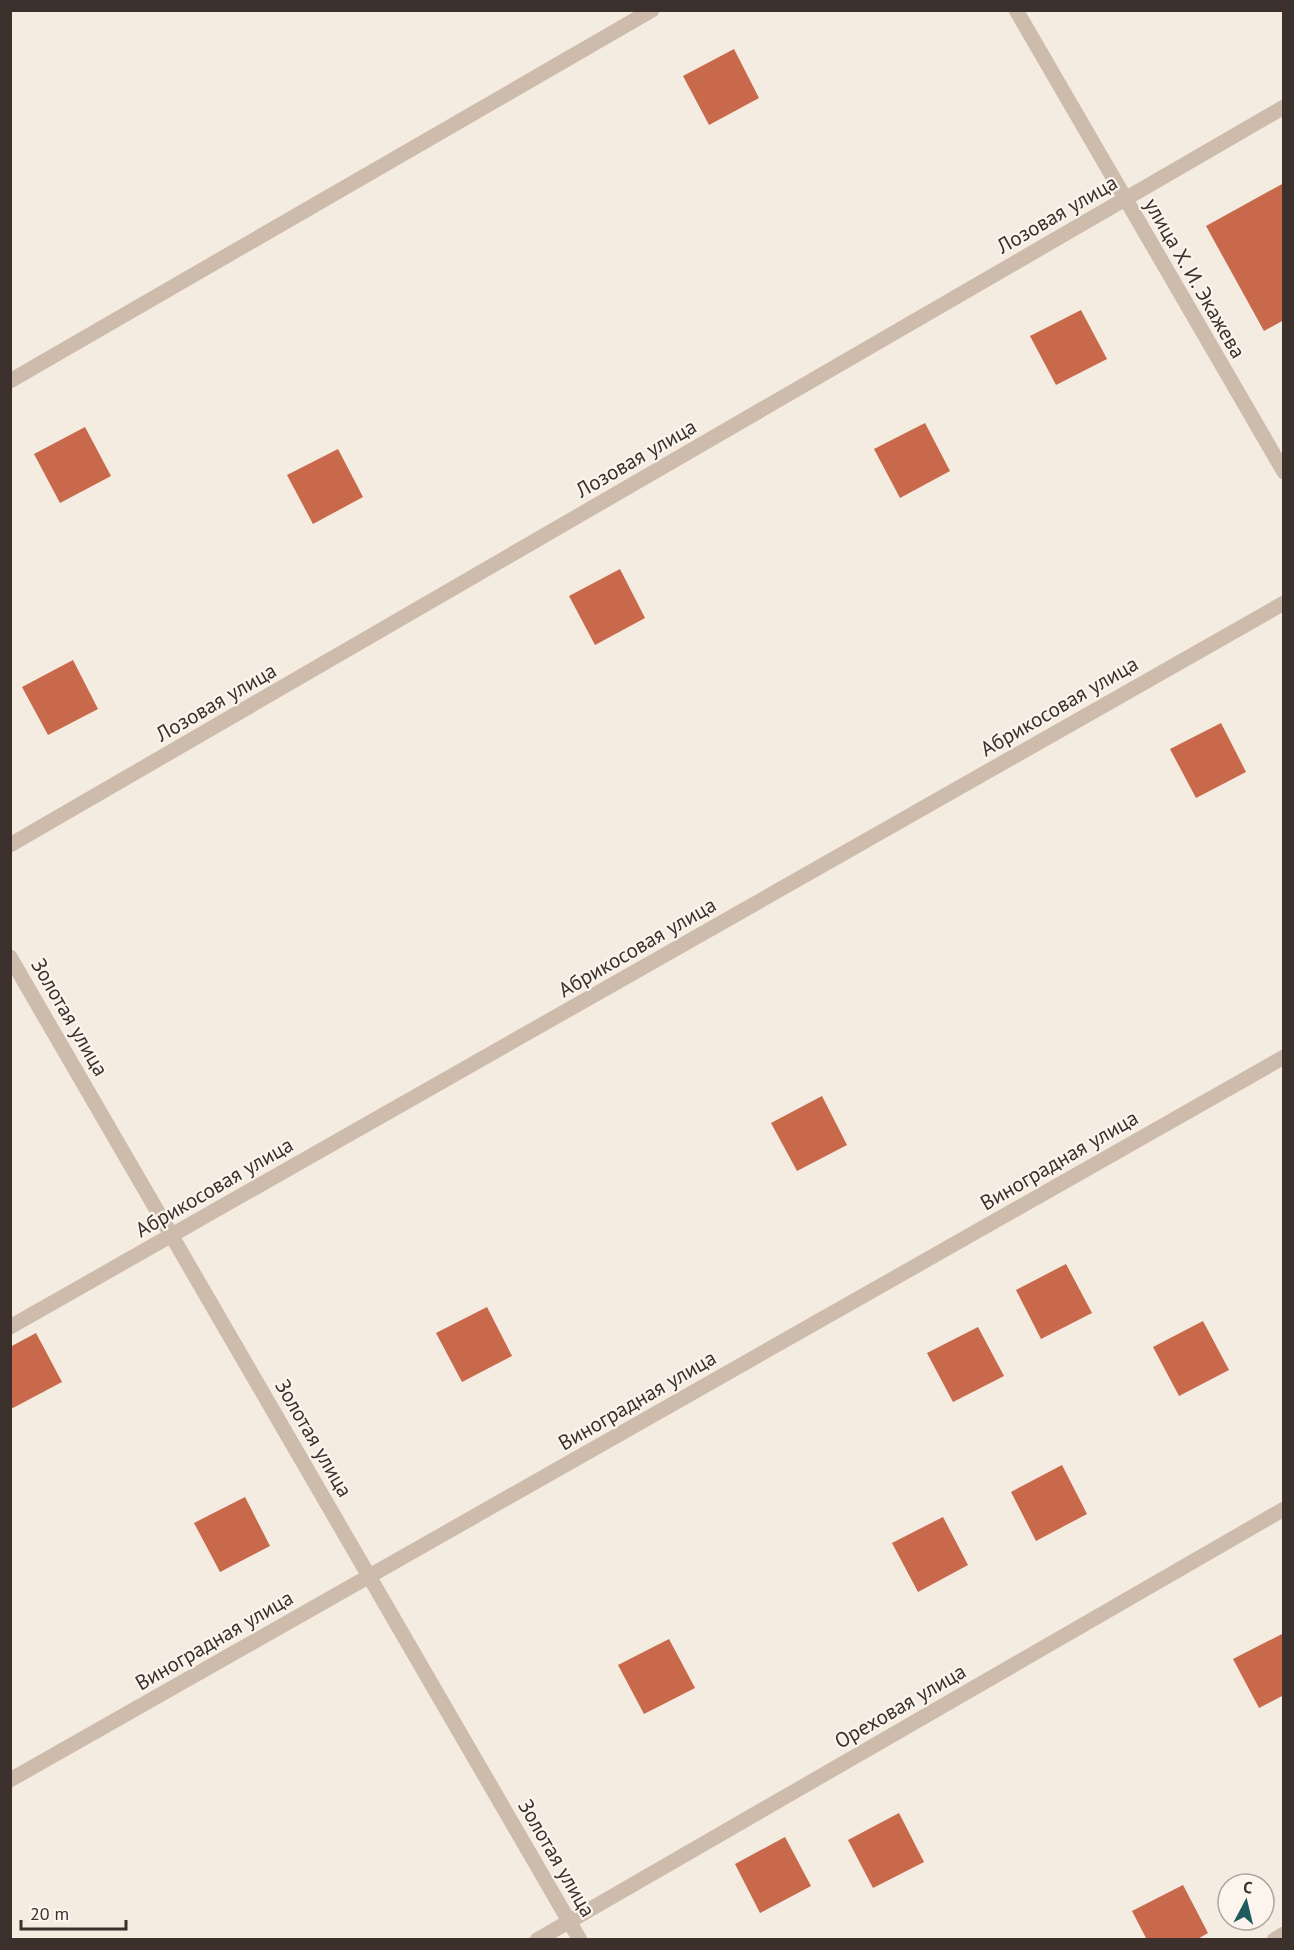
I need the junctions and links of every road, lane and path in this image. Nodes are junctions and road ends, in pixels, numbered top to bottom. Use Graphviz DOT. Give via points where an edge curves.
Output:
graph roads {
  1 [pos="652,10"];
  2 [pos="1016,10"];
  3 [pos="1284,107"];
  4 [pos="1125,199"];
  5 [pos="10,381"];
  6 [pos="1284,472"];
  7 [pos="1284,603"];
  8 [pos="10,845"];
  9 [pos="10,957"];
  10 [pos="1284,1057"];
  11 [pos="172,1235"];
  12 [pos="10,1327"];
  13 [pos="1284,1509"];
  14 [pos="369,1576"];
  15 [pos="10,1780"];
  16 [pos="569,1921"];
  17 [pos="1284,1934"];
  18 [pos="537,1940"];
  19 [pos="580,1940"];
  20 [pos="1274,1940"];
  1 -- 5 [label="street"];
  2 -- 4 [label="street, улица Х. И. Экажева"];
  3 -- 4 [label="street, Лозовая улица"];
  4 -- 6 [label="street, улица Х. И. Экажева"];
  4 -- 8 [label="street, Лозовая улица"];
  7 -- 11 [label="street, Абрикосовая улица"];
  9 -- 11 [label="street, Золотая улица"];
  10 -- 14 [label="street, Виноградная улица"];
  11 -- 12 [label="street, Абрикосовая улица"];
  11 -- 14 [label="street, Золотая улица"];
  13 -- 16 [label="street, Ореховая улица"];
  14 -- 15 [label="street, Виноградная улица"];
  14 -- 16 [label="street, Золотая улица"];
  16 -- 18 [label="street, Ореховая улица"];
  16 -- 19 [label="street, Золотая улица"];
  17 -- 20 [label="street"];
}
